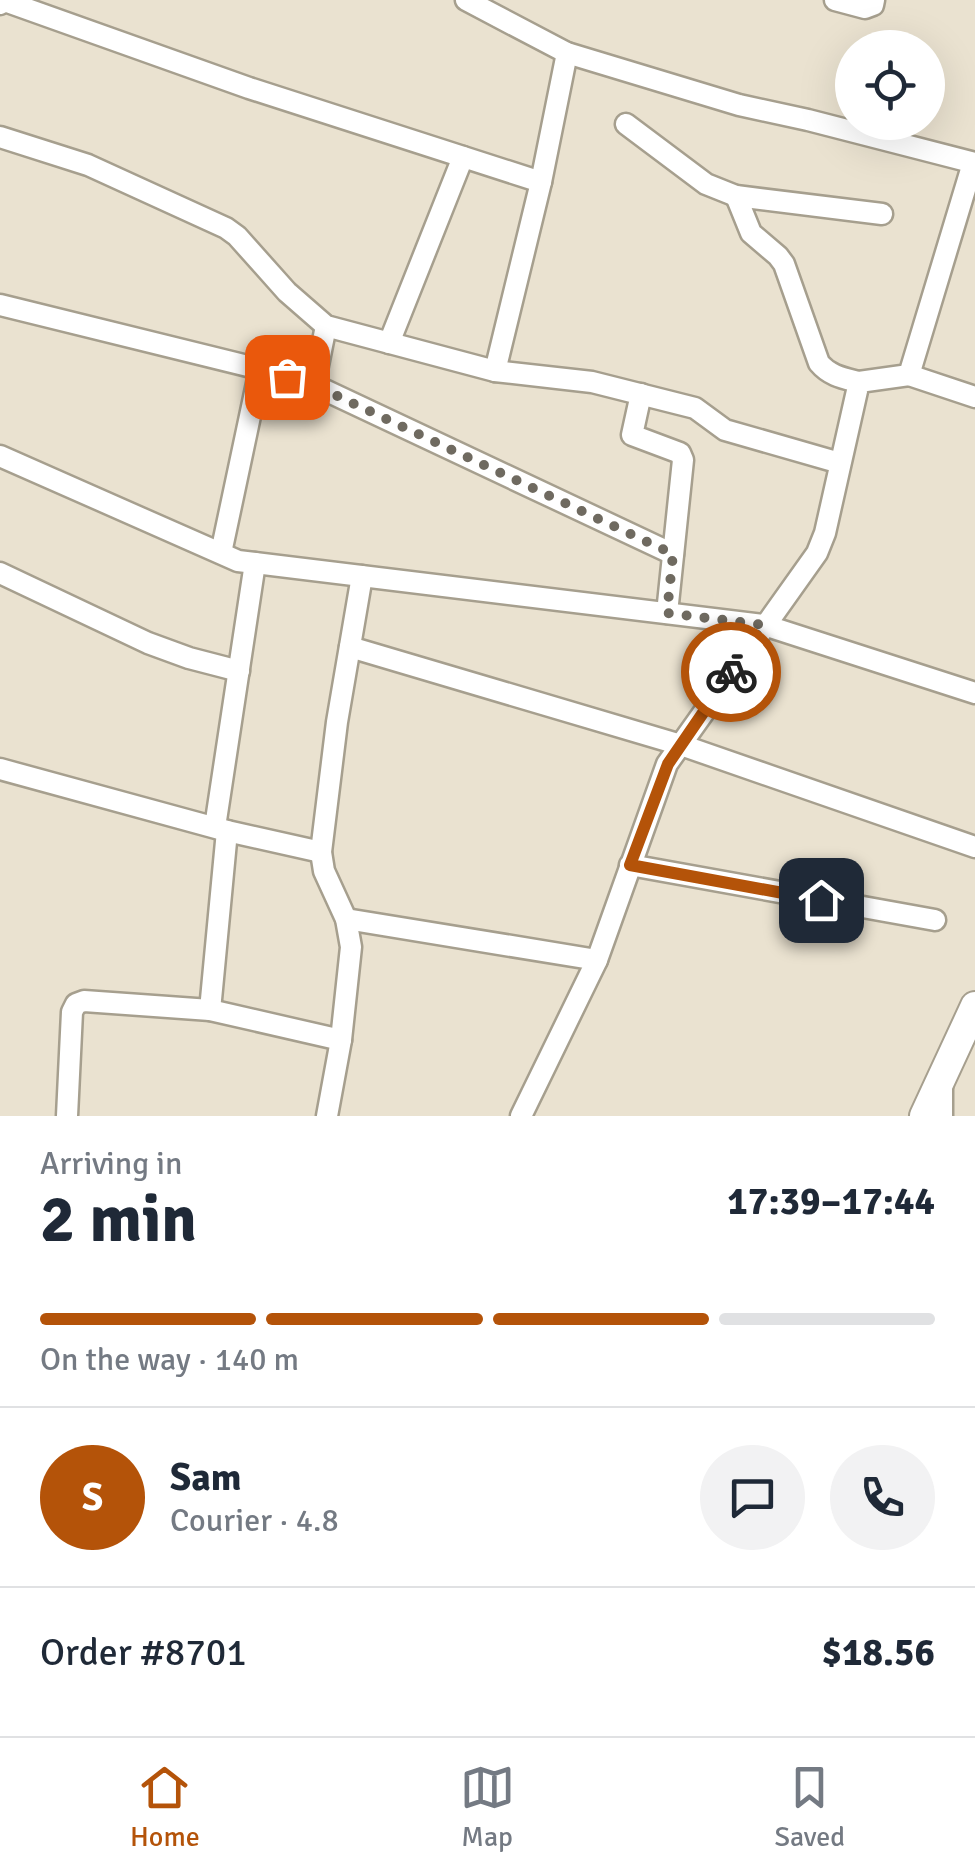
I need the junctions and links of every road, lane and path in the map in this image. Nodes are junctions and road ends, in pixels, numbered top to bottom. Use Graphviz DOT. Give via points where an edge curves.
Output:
graph roads {
  1 [pos="466,0"];
  2 [pos="516,0"];
  3 [pos="835,0"];
  4 [pos="874,0"];
  5 [pos="0,4"];
  6 [pos="510,22"];
  7 [pos="567,53"];
  8 [pos="626,124"];
  9 [pos="0,136"];
  10 [pos="463,157"];
  11 [pos="974,163"];
  12 [pos="541,182"];
  13 [pos="736,196"];
  14 [pos="882,214"];
  15 [pos="0,305"];
  16 [pos="326,326"];
  17 [pos="389,343"];
  18 [pos="260,368"];
  19 [pos="496,371"];
  20 [pos="909,375"];
  21 [pos="859,382"];
  22 [pos="314,385"];
  23 [pos="641,394"];
  24 [pos="975,397"];
  25 [pos="0,456"];
  26 [pos="840,463"];
  27 [pos="221,553"];
  28 [pos="673,554"];
  29 [pos="255,563"];
  30 [pos="0,573"];
  31 [pos="362,576"];
  32 [pos="667,613"];
  33 [pos="764,625"];
  34 [pos="350,647"];
  35 [pos="239,670"];
  36 [pos="975,693"];
  37 [pos="681,745"];
  38 [pos="0,769"];
  39 [pos="221,829"];
  40 [pos="975,847"];
  41 [pos="321,852"];
  42 [pos="630,865"];
  43 [pos="346,919"];
  44 [pos="935,920"];
  45 [pos="597,960"];
  46 [pos="975,1006"];
  47 [pos="210,1010"];
  48 [pos="341,1040"];
  49 [pos="942,1076"];
  50 [pos="68,1116"];
  51 [pos="327,1116"];
  52 [pos="520,1116"];
  53 [pos="924,1116"];
  54 [pos="942,1116"];
  1 -- 6 [label="street"];
  2 -- 6 [label="street"];
  3 -- 4 [label="street" via="865,8"];
  5 -- 10 [label="street"];
  6 -- 7 [label="street"];
  7 -- 11 [label="street" via="739,105"];
  7 -- 12 [label="street"];
  8 -- 13 [label="street" via="706,184"];
  9 -- 16 [label="street" via="88,165 226,228"];
  10 -- 12 [label="street"];
  10 -- 17 [label="street"];
  11 -- 20 [label="street"];
  12 -- 19 [label="street"];
  13 -- 14 [label="street"];
  13 -- 21 [label="street" via="748,227 784,264 819,362"];
  15 -- 18 [label="street"];
  16 -- 17 [label="street"];
  16 -- 22 [label="street"];
  17 -- 19 [label="street"];
  18 -- 22 [label="street"];
  18 -- 27 [label="street"];
  19 -- 23 [label="street"];
  20 -- 21 [label="street"];
  20 -- 24 [label="street"];
  21 -- 26 [label="street"];
  22 -- 28 [label="street"];
  23 -- 26 [label="street" via="695,408 725,430"];
  23 -- 28 [label="street" via="632,435 683,460"];
  25 -- 27 [label="street"];
  26 -- 33 [label="street" via="826,533"];
  27 -- 29 [label="street"];
  28 -- 32 [label="street"];
  29 -- 31 [label="street"];
  29 -- 35 [label="street"];
  30 -- 35 [label="street" via="148,643"];
  31 -- 32 [label="street"];
  31 -- 34 [label="street"];
  32 -- 33 [label="street"];
  33 -- 36 [label="street"];
  33 -- 37 [label="street"];
  34 -- 37 [label="street"];
  34 -- 41 [label="street"];
  35 -- 39 [label="street"];
  37 -- 40 [label="street"];
  37 -- 42 [label="street" via="658,786"];
  38 -- 39 [label="street"];
  39 -- 41 [label="street"];
  39 -- 47 [label="street"];
  41 -- 43 [label="street"];
  42 -- 44 [label="street"];
  42 -- 45 [label="street"];
  43 -- 45 [label="street"];
  43 -- 48 [label="street" via="351,947"];
  45 -- 52 [label="street"];
  46 -- 49 [label="street"];
  47 -- 48 [label="street"];
  47 -- 50 [label="street" via="76,1004"];
  48 -- 51 [label="street"];
  49 -- 53 [label="street"];
  49 -- 54 [label="street"];
}
